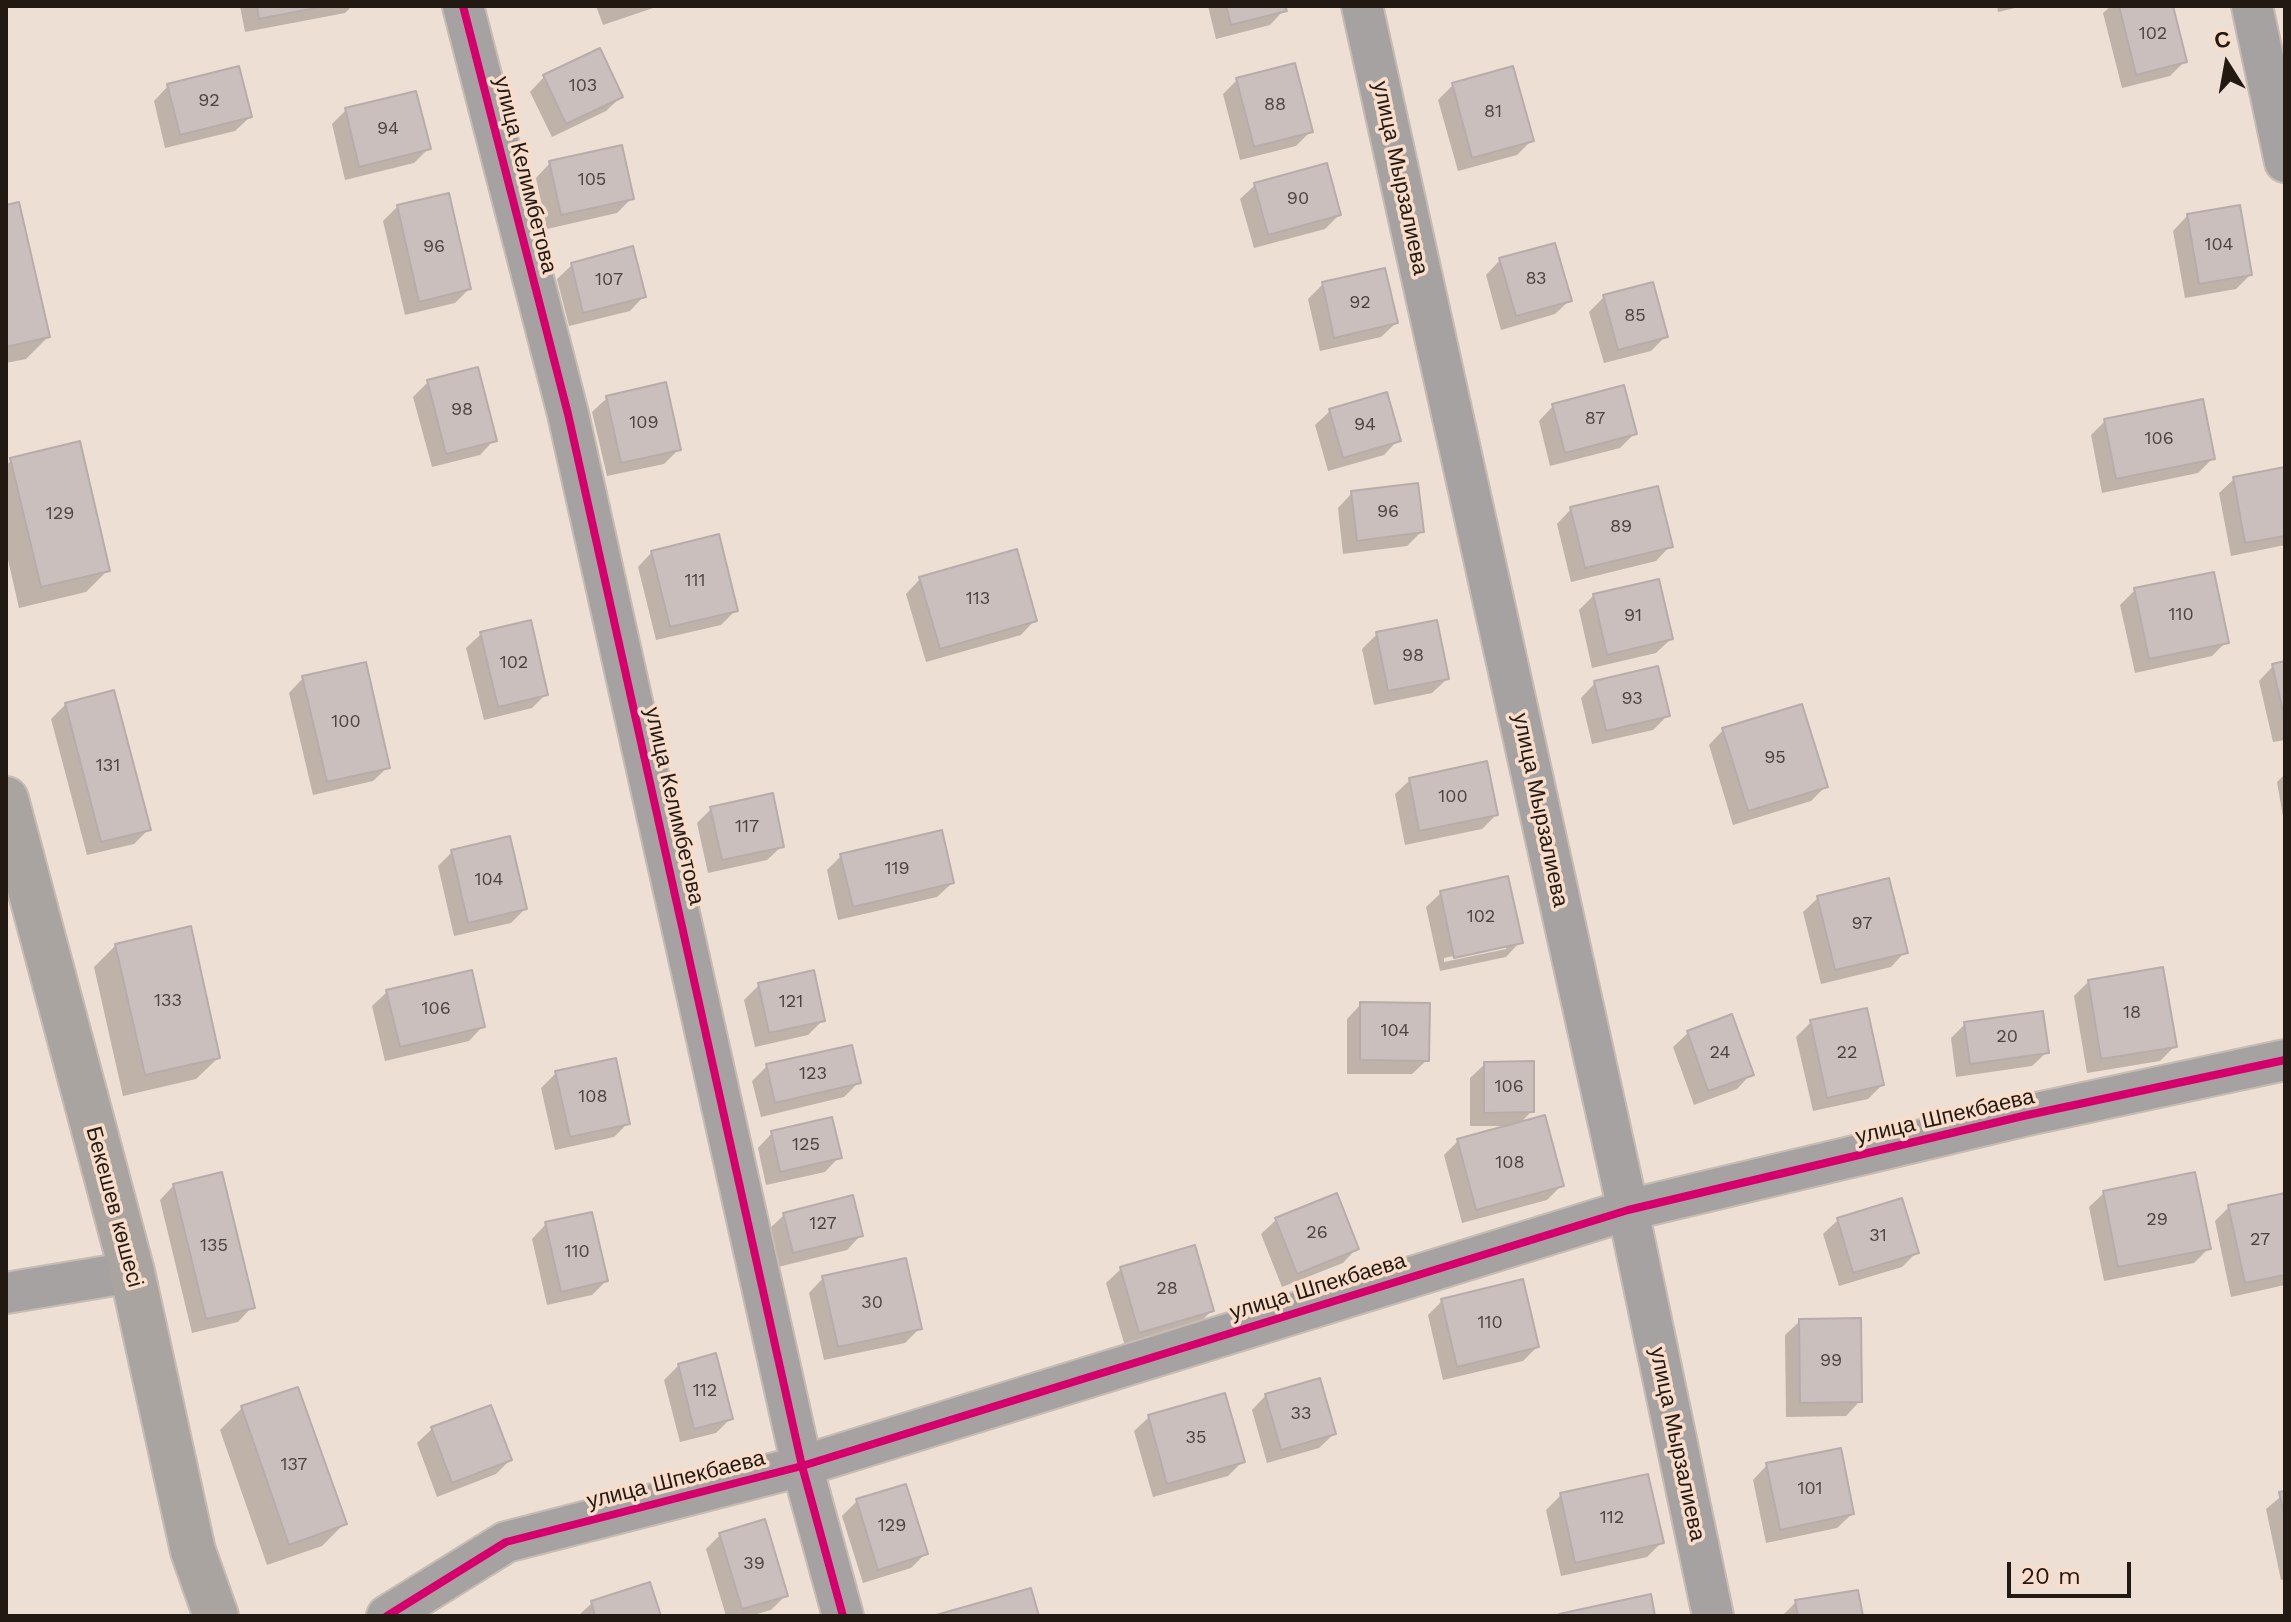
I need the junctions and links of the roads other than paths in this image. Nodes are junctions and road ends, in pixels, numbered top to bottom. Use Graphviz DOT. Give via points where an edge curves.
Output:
graph roads {
  1 [pos="463,6"];
  2 [pos="1362,6"];
  3 [pos="2252,6"];
  4 [pos="2285,162"];
  5 [pos="6,799"];
  6 [pos="2285,1060"];
  7 [pos="1628,1210"];
  8 [pos="132,1272"];
  9 [pos="6,1293"];
  10 [pos="802,1466"];
  11 [pos="216,1616"];
  12 [pos="387,1616"];
  13 [pos="843,1616"];
  14 [pos="1713,1616"];
  1 -- 10 [label="street, улица Келимбетова" via="568,414"];
  2 -- 7 [label="street, улица Мырзалиева"];
  3 -- 4 [label="street"];
  5 -- 8 [label="main road, Бекешев көшесі"];
  6 -- 7 [label="street, улица Шпекбаева"];
  7 -- 10 [label="street, улица Шпекбаева"];
  7 -- 14 [label="street, улица Мырзалиева"];
  8 -- 9 [label="street"];
  8 -- 11 [label="main road, Бекешев көшесі" via="193,1551"];
  10 -- 12 [label="street, улица Шпекбаева" via="506,1542"];
  10 -- 13 [label="street, улица Келимбетова"];
}
